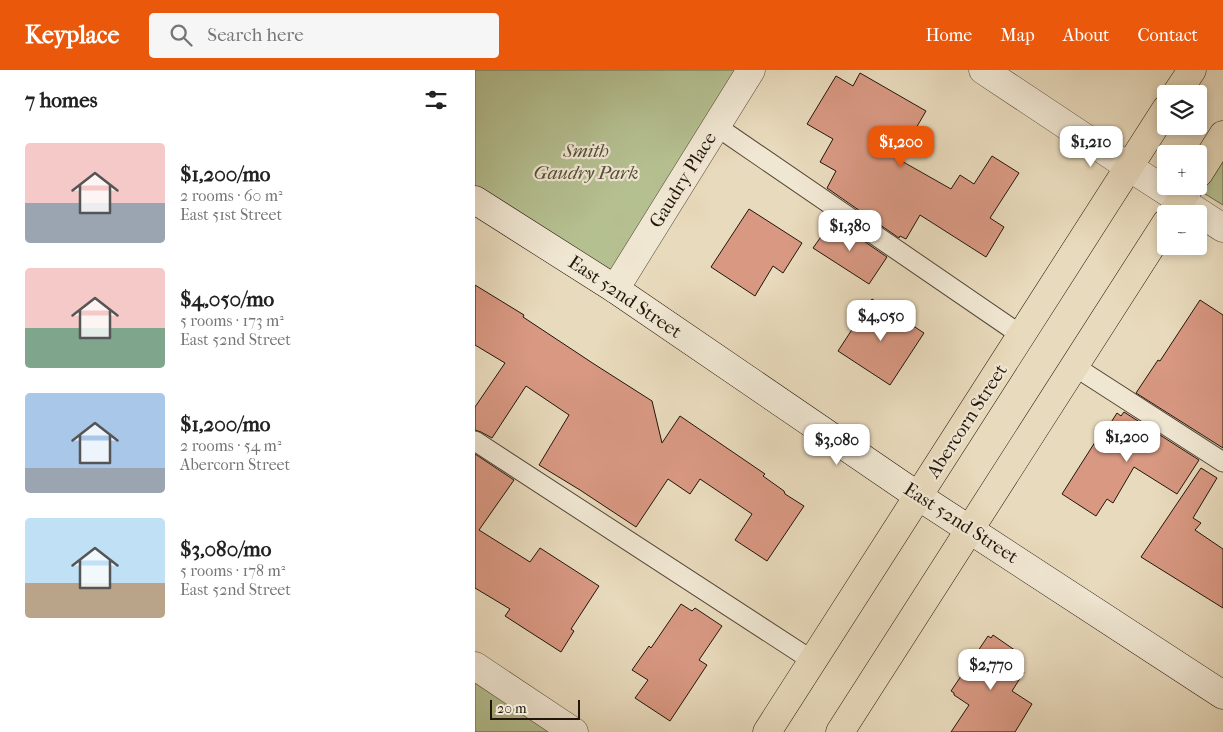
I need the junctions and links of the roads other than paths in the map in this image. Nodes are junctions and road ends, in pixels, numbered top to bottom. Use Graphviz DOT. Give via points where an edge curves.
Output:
graph roads {
  1 [pos="751,70"];
  2 [pos="983,70"];
  3 [pos="1191,70"];
  4 [pos="1182,85"];
  5 [pos="1157,123"];
  6 [pos="716,126"];
  7 [pos="1223,135"];
  8 [pos="1207,160"];
  9 [pos="1129,167"];
  10 [pos="475,200"];
  11 [pos="1176,205"];
  12 [pos="1207,220"];
  13 [pos="1223,228"];
  14 [pos="1157,237"];
  15 [pos="615,290"];
  16 [pos="1021,335"];
  17 [pos="1074,366"];
  18 [pos="475,441"];
  19 [pos="1223,462"];
  20 [pos="918,496"];
  21 [pos="970,529"];
  22 [pos="813,661"];
  23 [pos="475,666"];
  24 [pos="1223,695"];
  25 [pos="574,732"];
  26 [pos="767,732"];
  27 [pos="840,732"];
  1 -- 6 [label="main road, Gaudry Place"];
  2 -- 9 [label="main road"];
  3 -- 4 [label="main road"];
  5 -- 9 [label="main road, Abercorn Street"];
  6 -- 15 [label="main road, Gaudry Place"];
  6 -- 16 [label="lane"];
  7 -- 8 [label="main road"];
  9 -- 11 [label="main road"];
  9 -- 16 [label="main road, Abercorn Street"];
  10 -- 15 [label="main road, East 52nd Street"];
  12 -- 13 [label="main road"];
  14 -- 17 [label="main road"];
  15 -- 20 [label="main road, East 52nd Street"];
  16 -- 20 [label="main road, Abercorn Street"];
  17 -- 19 [label="lane"];
  17 -- 21 [label="main road"];
  18 -- 22 [label="lane"];
  20 -- 21 [label="main road, East 52nd Street"];
  20 -- 22 [label="main road, Abercorn Street"];
  21 -- 24 [label="main road, East 52nd Street"];
  21 -- 27 [label="main road"];
  22 -- 26 [label="main road, Abercorn Street"];
  23 -- 25 [label="main road"];
}
